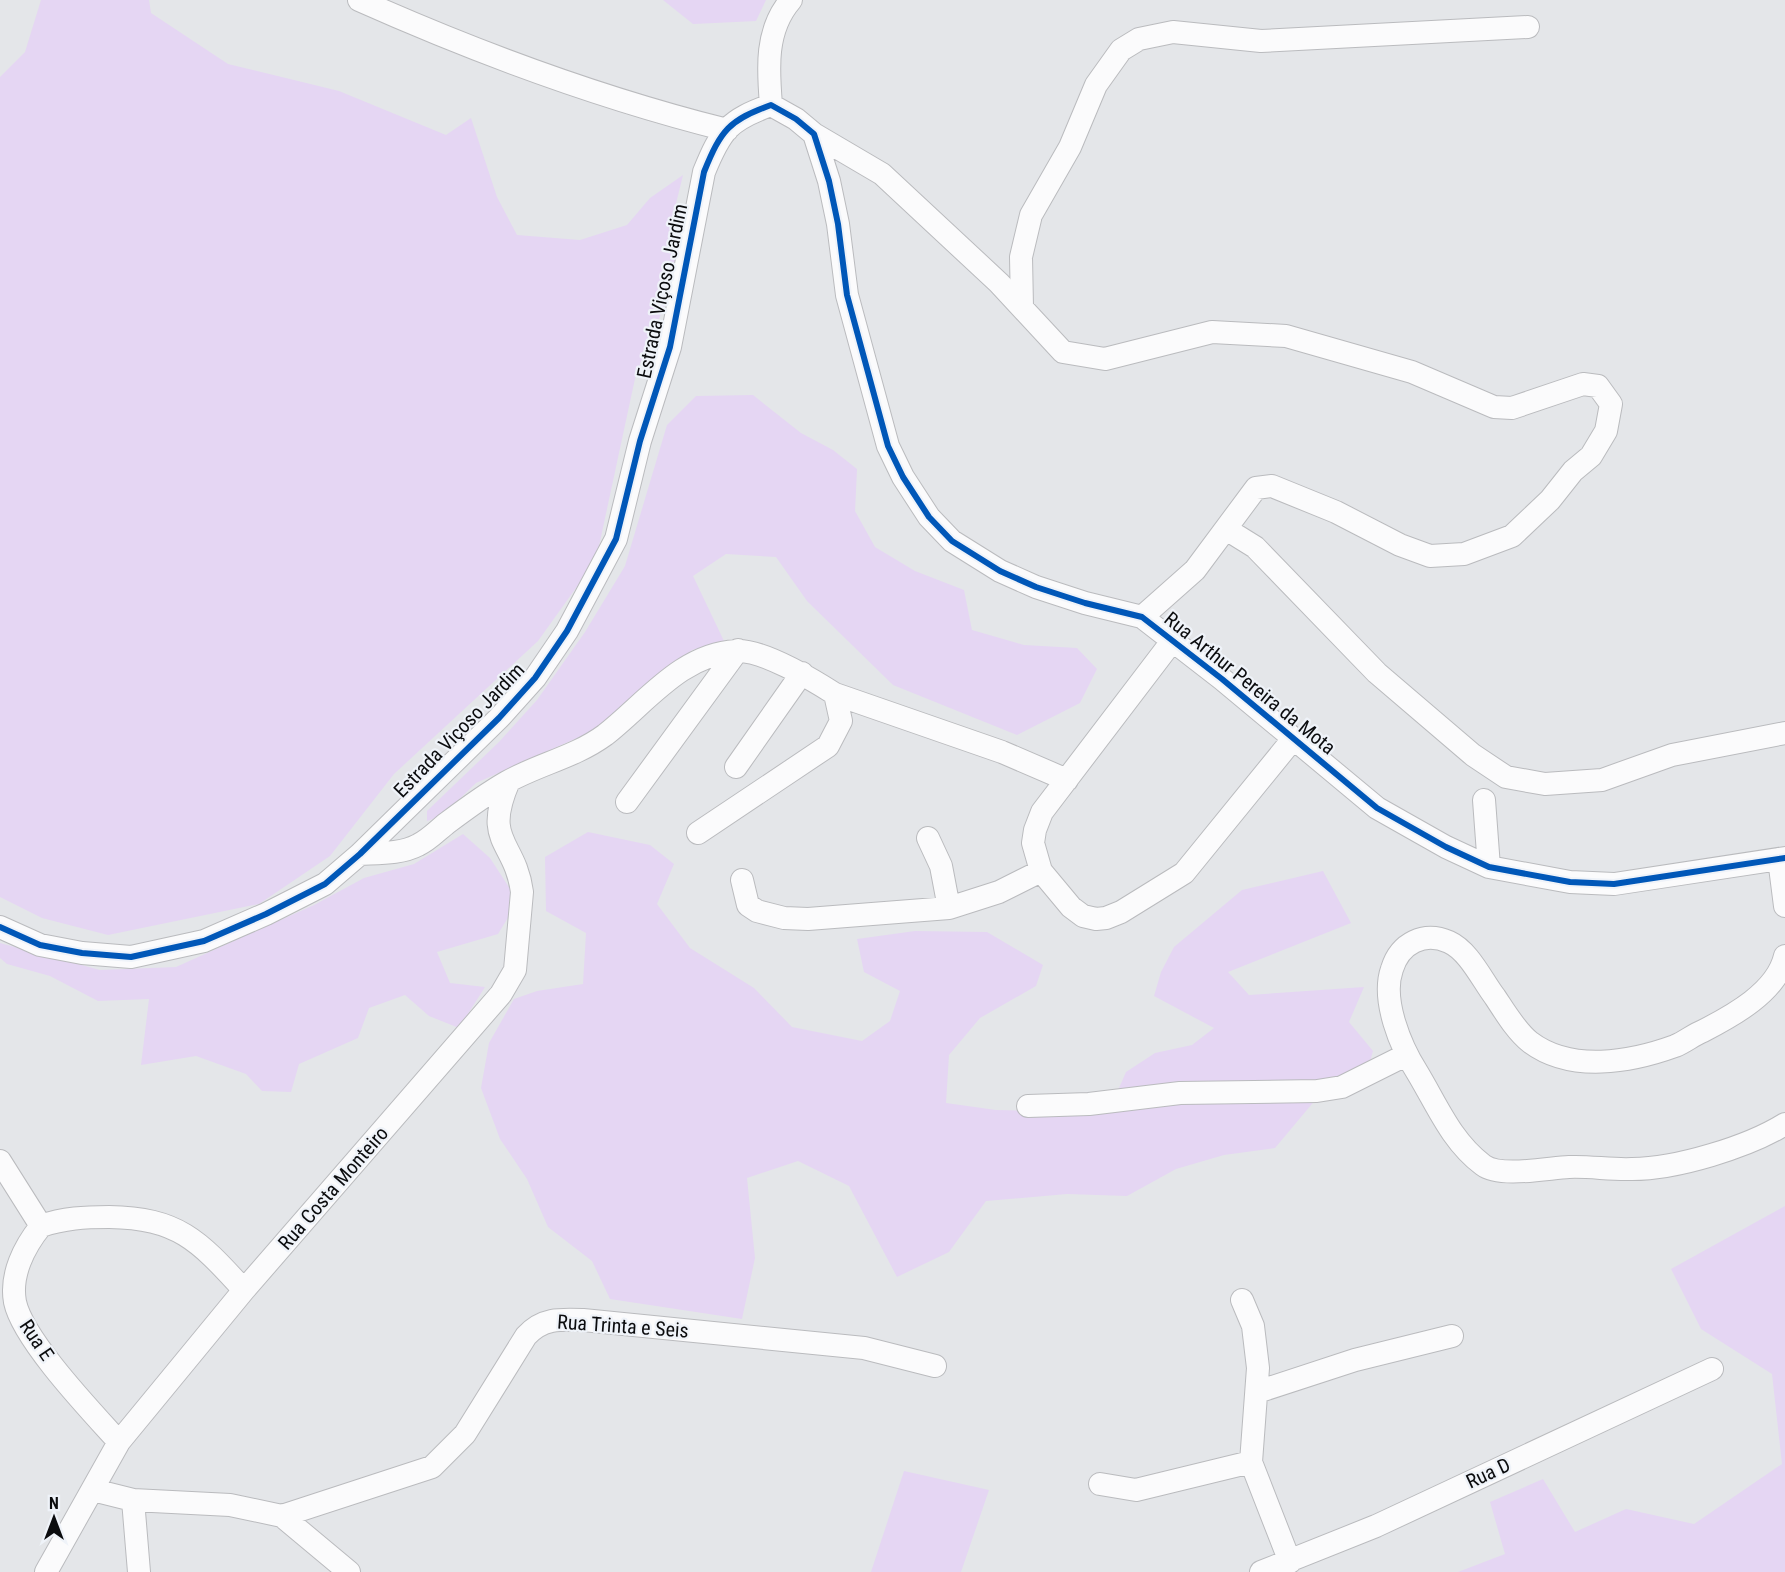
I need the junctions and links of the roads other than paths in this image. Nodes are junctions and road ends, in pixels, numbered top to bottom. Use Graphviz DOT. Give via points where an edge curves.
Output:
graph roads {
  1 [pos="359,0"];
  2 [pos="791,0"];
  3 [pos="387,5"];
  4 [pos="1527,27"];
  5 [pos="771,105"];
  6 [pos="727,130"];
  7 [pos="814,134"];
  8 [pos="1022,307"];
  9 [pos="1226,529"];
  10 [pos="1142,617"];
  11 [pos="1173,640"];
  12 [pos="738,650"];
  13 [pos="802,674"];
  14 [pos="835,694"];
  15 [pos="1785,734"];
  16 [pos="1293,739"];
  17 [pos="736,767"];
  18 [pos="1067,780"];
  19 [pos="509,781"];
  20 [pos="1484,800"];
  21 [pos="627,802"];
  22 [pos="698,833"];
  23 [pos="928,838"];
  24 [pos="360,854"];
  25 [pos="1782,859"];
  26 [pos="1489,867"];
  27 [pos="1041,871"];
  28 [pos="742,880"];
  29 [pos="1785,906"];
  30 [pos="949,909"];
  31 [pos="0,927"];
  32 [pos="1785,956"];
  33 [pos="1406,1054"];
  34 [pos="1028,1106"];
  35 [pos="1785,1124"];
  36 [pos="0,1161"];
  37 [pos="41,1226"];
  38 [pos="244,1290"];
  39 [pos="1242,1300"];
  40 [pos="1452,1336"];
  41 [pos="935,1366"];
  42 [pos="1712,1369"];
  43 [pos="1257,1392"];
  44 [pos="119,1442"];
  45 [pos="1251,1462"];
  46 [pos="1100,1484"];
  47 [pos="93,1490"];
  48 [pos="133,1500"];
  49 [pos="282,1516"];
  50 [pos="1290,1562"];
  51 [pos="46,1572"];
  52 [pos="139,1572"];
  53 [pos="349,1572"];
  54 [pos="1261,1572"];
  1 -- 3 [label="street"];
  2 -- 5 [label="street" via="772,33 768,71"];
  3 -- 6 [label="street" via="453,42 548,77 649,111"];
  4 -- 8 [label="street" via="1261,41 1173,32 1139,39 1121,50 1095,85 1070,147 1031,215 1021,257"];
  5 -- 6 [label="street, Estrada Viçoso Jardim" via="741,116"];
  5 -- 7 [label="street"];
  6 -- 24 [label="street, Estrada Viçoso Jardim" via="705,172 670,348 640,441 616,539 587,596 535,678"];
  7 -- 8 [label="street" via="882,174"];
  7 -- 10 [label="street, Rua Arthur Pereira da Mota" via="835,214 847,295 888,446 929,517 952,541 1000,571 1085,603"];
  8 -- 9 [label="street" via="1063,352 1105,359 1212,332 1286,336 1412,372 1494,407 1512,408 1583,384 1598,386 1611,404 1606,431 1591,456 1550,500 1512,536 1464,554 1430,556 1272,486 1256,488"];
  9 -- 10 [label="street" via="1195,570"];
  9 -- 15 [label="street" via="1255,547 1377,674 1473,755 1506,777 1545,784 1602,780 1672,755"];
  10 -- 11 [label="street, Rua Arthur Pereira da Mota"];
  11 -- 16 [label="street, Rua Arthur Pereira da Mota"];
  11 -- 18 [label="street"];
  12 -- 13 [label="street"];
  12 -- 19 [label="street" via="674,674 575,754"];
  12 -- 21 [label="street"];
  13 -- 14 [label="street"];
  13 -- 17 [label="street"];
  14 -- 18 [label="street" via="1002,752"];
  14 -- 22 [label="street" via="841,722 828,746"];
  16 -- 26 [label="street, Rua Arthur Pereira da Mota" via="1388,815"];
  16 -- 27 [label="street" via="1184,873 1121,912 1095,919 1083,916"];
  18 -- 27 [label="street" via="1042,812 1035,830 1035,856"];
  19 -- 24 [label="street" via="418,845 395,852"];
  19 -- 38 [label="street, Rua Costa Monteiro" via="497,825 522,892 515,970 501,994"];
  20 -- 26 [label="street"];
  23 -- 30 [label="street" via="941,866"];
  24 -- 31 [label="street, Estrada Viçoso Jardim" via="325,884 204,941 174,949 131,957 82,953 40,945"];
  25 -- 26 [label="street, Rua Arthur Pereira da Mota" via="1614,884 1569,882"];
  25 -- 29 [label="street"];
  27 -- 30 [label="street" via="999,892"];
  28 -- 30 [label="street" via="748,905 784,918"];
  32 -- 33 [label="street" via="1772,981 1725,1021 1678,1045 1619,1060 1589,1061 1551,1054 1530,1041 1452,943 1429,937 1416,939 1406,946 1391,969 1393,1018"];
  33 -- 34 [label="street" via="1342,1087 1317,1091 1180,1093 1089,1104"];
  33 -- 35 [label="street" via="1449,1131 1485,1167 1522,1172 1570,1167 1634,1170 1724,1151"];
  36 -- 37 [label="street"];
  37 -- 38 [label="street" via="63,1219 92,1217 161,1222 186,1234 210,1253"];
  37 -- 44 [label="street, Rua E" via="29,1241 17,1271 15,1303 22,1320 60,1373"];
  38 -- 44 [label="street, Rua Costa Monteiro"];
  39 -- 43 [label="street" via="1253,1326"];
  40 -- 43 [label="street" via="1354,1360"];
  41 -- 49 [label="street, Rua Trinta e Seis" via="864,1348 582,1320 548,1320 534,1326 526,1336 465,1434 432,1467"];
  42 -- 50 [label="street, Rua D" via="1376,1526"];
  43 -- 45 [label="street"];
  44 -- 47 [label="street, Rua Costa Monteiro"];
  45 -- 46 [label="street" via="1137,1490"];
  45 -- 50 [label="street"];
  47 -- 48 [label="street"];
  47 -- 51 [label="street, Rua Costa Monteiro"];
  48 -- 49 [label="street" via="230,1504"];
  48 -- 52 [label="street"];
  49 -- 53 [label="street"];
  50 -- 54 [label="street, Rua D"];
}
